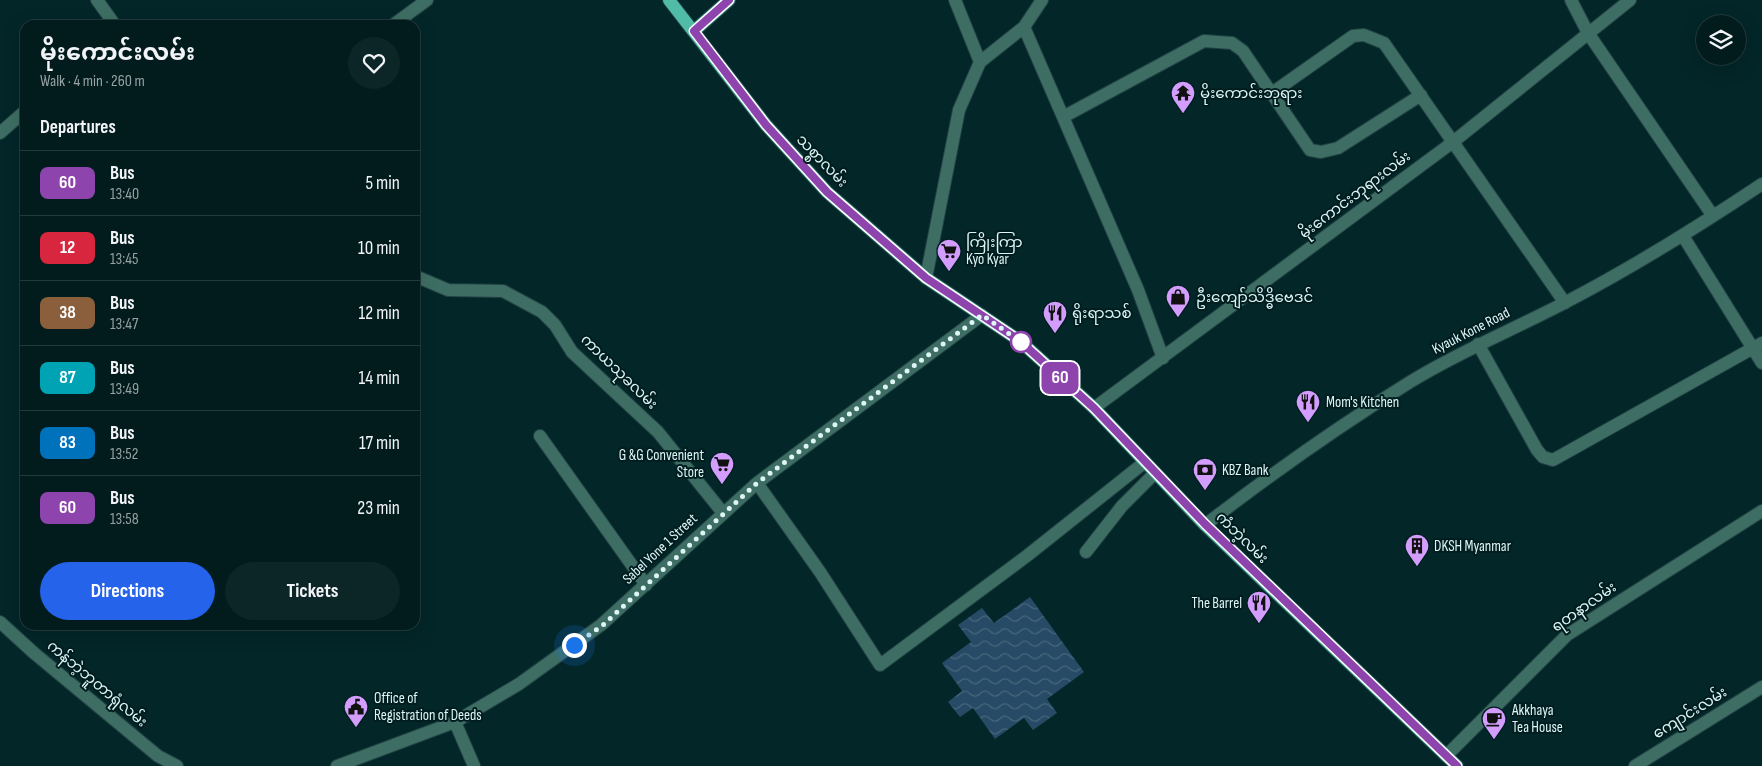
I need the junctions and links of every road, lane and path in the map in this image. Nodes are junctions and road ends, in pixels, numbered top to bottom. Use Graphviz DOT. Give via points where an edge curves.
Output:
graph roads {
  1 [pos="97,0"];
  2 [pos="427,0"];
  3 [pos="669,0"];
  4 [pos="729,0"];
  5 [pos="955,0"];
  6 [pos="1042,0"];
  7 [pos="1571,0"];
  8 [pos="1630,0"];
  9 [pos="111,20"];
  10 [pos="400,20"];
  11 [pos="1024,27"];
  12 [pos="694,31"];
  13 [pos="1588,33"];
  14 [pos="980,62"];
  15 [pos="1272,93"];
  16 [pos="1421,96"];
  17 [pos="20,115"];
  18 [pos="1063,117"];
  19 [pos="0,133"];
  20 [pos="1454,142"];
  21 [pos="1762,184"];
  22 [pos="1713,216"];
  23 [pos="1683,236"];
  24 [pos="420,278"];
  25 [pos="926,278"];
  26 [pos="1565,302"];
  27 [pos="982,315"];
  28 [pos="1478,344"];
  29 [pos="1758,346"];
  30 [pos="1163,358"];
  31 [pos="1762,363"];
  32 [pos="1094,408"];
  33 [pos="540,436"];
  34 [pos="1145,462"];
  35 [pos="1155,473"];
  36 [pos="757,483"];
  37 [pos="1762,511"];
  38 [pos="722,513"];
  39 [pos="1205,524"];
  40 [pos="1086,552"];
  41 [pos="646,585"];
  42 [pos="0,622"];
  43 [pos="1762,687"];
  44 [pos="455,722"];
  45 [pos="1446,756"];
  46 [pos="177,766"];
  47 [pos="337,766"];
  48 [pos="474,766"];
  49 [pos="1457,766"];
  50 [pos="1635,766"];
  1 -- 9 [label="street"];
  2 -- 10 [label="street"];
  3 -- 12 [label="main road, သစ္စာလမ်း"];
  4 -- 12 [label="main road"];
  5 -- 14 [label="street"];
  6 -- 11 [label="street"];
  7 -- 13 [label="street"];
  8 -- 13 [label="street, မိုးကောင်းဘုရားလမ်း"];
  11 -- 14 [label="street"];
  11 -- 18 [label="street"];
  12 -- 25 [label="main road, သစ္စာလမ်း" via="766,125 827,192"];
  13 -- 20 [label="street, မိုးကောင်းဘုရားလမ်း"];
  13 -- 22 [label="street"];
  14 -- 25 [label="street" via="958,110"];
  15 -- 16 [label="street" via="1310,150 1320,152 1338,148"];
  15 -- 16 [label="street" via="1353,36 1364,35 1384,43"];
  15 -- 18 [label="street" via="1243,51 1232,43 1204,41"];
  16 -- 20 [label="street"];
  17 -- 19 [label="street"];
  18 -- 30 [label="street" via="1138,290"];
  20 -- 26 [label="street"];
  20 -- 30 [label="street, မိုးကောင်းဘုရားလမ်း"];
  21 -- 22 [label="street, Kyauk Kone Road"];
  22 -- 23 [label="street, Kyauk Kone Road"];
  23 -- 26 [label="street, Kyauk Kone Road"];
  23 -- 29 [label="street"];
  24 -- 38 [label="street, ကာယသုခလမ်း" via="448,290 502,291 542,312 555,325 572,352 658,432"];
  25 -- 27 [label="main road, သစ္စာလမ်း"];
  26 -- 28 [label="street, Kyauk Kone Road"];
  27 -- 32 [label="main road, ကံဘဲ့လမ်း" via="1020,341"];
  27 -- 36 [label="street, Sabel Yone 1 Street"];
  28 -- 29 [label="street" via="1537,450 1543,457 1553,460"];
  28 -- 39 [label="street, Kyauk Kone Road" via="1410,382 1279,468"];
  29 -- 31 [label="street"];
  30 -- 32 [label="street, မိုးကောင်းဘုရားလမ်း"];
  32 -- 34 [label="main road, ကံဘဲ့လမ်း"];
  33 -- 41 [label="street"];
  34 -- 35 [label="main road, ကံဘဲ့လမ်း"];
  34 -- 36 [label="street" via="1028,556 880,665"];
  35 -- 39 [label="main road, ကံဘဲ့လမ်း"];
  35 -- 40 [label="street" via="1122,506"];
  36 -- 38 [label="street, Sabel Yone 1 Street"];
  37 -- 45 [label="street, ရတနာလမ်း" via="1567,635"];
  38 -- 41 [label="street, Sabel Yone 1 Street"];
  39 -- 45 [label="main road, ကံဘဲ့လမ်း"];
  41 -- 44 [label="street, Sabel Yone 1 Street" via="602,626 519,684"];
  42 -- 46 [label="street, ကန်ဘဲ့ဘူတာရုံလမ်း" via="158,756"];
  43 -- 50 [label="street, ကျောင်းလမ်း"];
  44 -- 47 [label="street, Sabel Yone 1 Street"];
  44 -- 48 [label="street"];
  45 -- 49 [label="main road, ကံဘဲ့လမ်း"];
}
